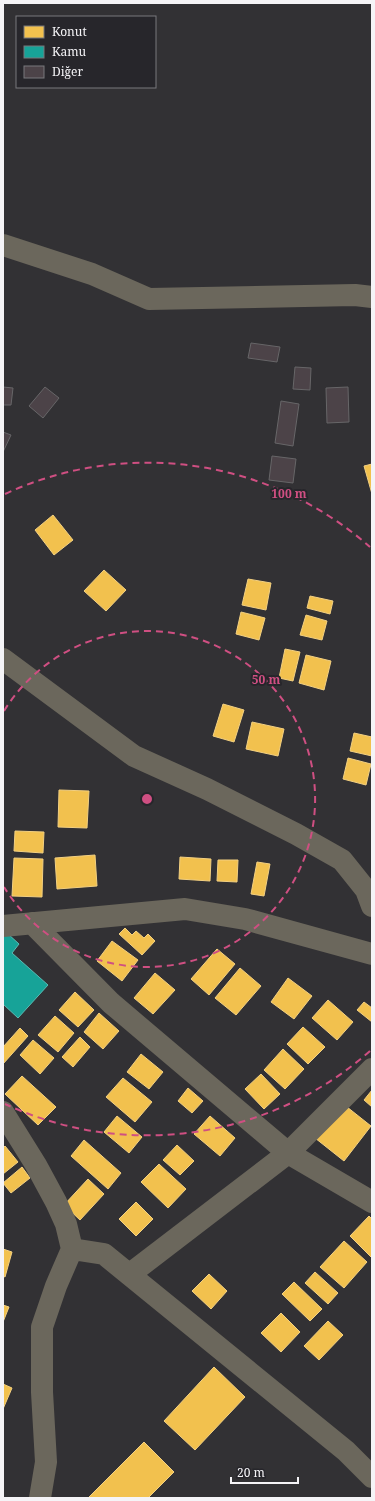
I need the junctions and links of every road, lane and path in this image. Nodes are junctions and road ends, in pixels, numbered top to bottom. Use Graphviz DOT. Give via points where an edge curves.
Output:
graph roads {
  1 [pos="3,245"];
  2 [pos="372,297"];
  3 [pos="3,659"];
  4 [pos="372,906"];
  5 [pos="32,923"];
  6 [pos="3,926"];
  7 [pos="372,954"];
  8 [pos="372,1069"];
  9 [pos="3,1112"];
  10 [pos="288,1153"];
  11 [pos="372,1202"];
  12 [pos="72,1250"];
  13 [pos="130,1274"];
  14 [pos="372,1477"];
  15 [pos="40,1498"];
  1 -- 2 [label="street" via="92,274 149,299 355,295"];
  3 -- 4 [label="street" via="134,756 228,799 342,860 366,890"];
  5 -- 6 [label="street"];
  5 -- 7 [label="street" via="185,909 245,919"];
  5 -- 10 [label="street" via="111,1003"];
  8 -- 10 [label="street"];
  9 -- 12 [label="street" via="56,1202 66,1224"];
  10 -- 11 [label="street"];
  10 -- 13 [label="street"];
  12 -- 13 [label="street" via="104,1254"];
  12 -- 15 [label="street" via="42,1327 46,1462"];
  13 -- 14 [label="street" via="346,1451"];
}
